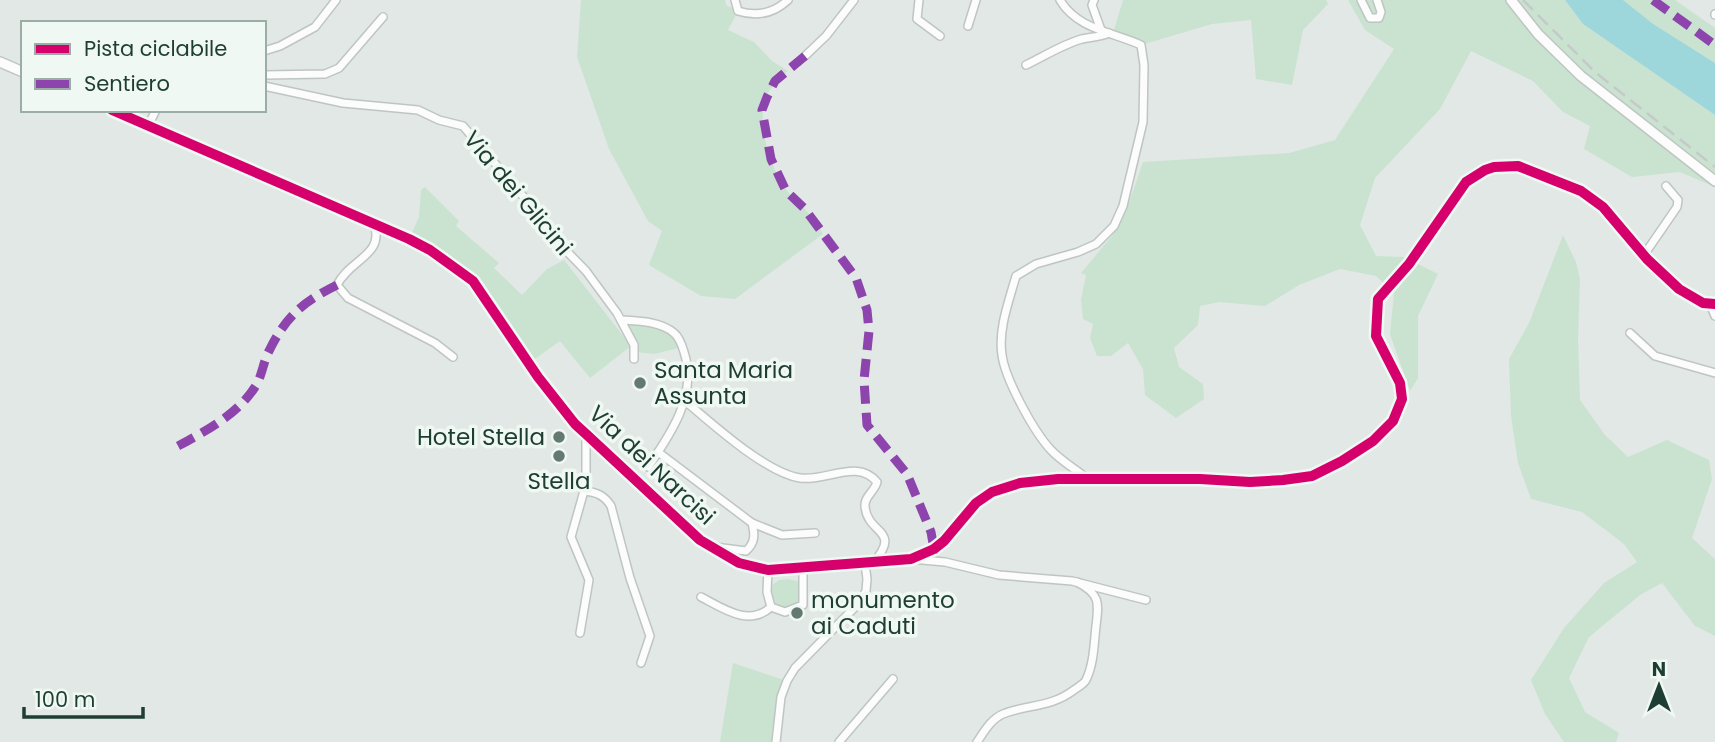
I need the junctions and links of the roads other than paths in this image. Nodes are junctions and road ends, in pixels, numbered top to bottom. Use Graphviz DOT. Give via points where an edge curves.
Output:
graph roads {
  1 [pos="336,0"];
  2 [pos="735,0"];
  3 [pos="788,0"];
  4 [pos="853,0"];
  5 [pos="919,0"];
  6 [pos="976,0"];
  7 [pos="1060,0"];
  8 [pos="1094,0"];
  9 [pos="1361,0"];
  10 [pos="1377,0"];
  11 [pos="1511,0"];
  12 [pos="383,17"];
  13 [pos="968,26"];
  14 [pos="1105,31"];
  15 [pos="940,36"];
  16 [pos="266,50"];
  17 [pos="805,56"];
  18 [pos="0,62"];
  19 [pos="1026,65"];
  20 [pos="21,71"];
  21 [pos="266,75"];
  22 [pos="266,86"];
  23 [pos="116,112"];
  24 [pos="155,112"];
  25 [pos="148,126"];
  26 [pos="1715,181"];
  27 [pos="1666,186"];
  28 [pos="374,224"];
  29 [pos="1644,255"];
  30 [pos="1712,304"];
  31 [pos="1715,316"];
  32 [pos="621,320"];
  33 [pos="1630,332"];
  34 [pos="453,357"];
  35 [pos="634,359"];
  36 [pos="1715,373"];
  37 [pos="684,400"];
  38 [pos="586,434"];
  39 [pos="658,452"];
  40 [pos="648,467"];
  41 [pos="1089,480"];
  42 [pos="584,491"];
  43 [pos="752,523"];
  44 [pos="815,533"];
  45 [pos="710,546"];
  46 [pos="911,559"];
  47 [pos="869,563"];
  48 [pos="803,568"];
  49 [pos="768,570"];
  50 [pos="1077,582"];
  51 [pos="701,597"];
  52 [pos="1146,600"];
  53 [pos="771,607"];
  54 [pos="580,633"];
  55 [pos="641,663"];
  56 [pos="893,680"];
  57 [pos="776,742"];
  58 [pos="839,742"];
  59 [pos="977,742"];
  1 -- 16 [label="street" via="315,27"];
  2 -- 3 [label="street" via="738,12 752,15 780,8"];
  4 -- 17 [label="street"];
  5 -- 15 [label="street" via="916,19"];
  6 -- 13 [label="street"];
  7 -- 14 [label="street" via="1072,17"];
  8 -- 14 [label="street" via="1092,5"];
  9 -- 10 [label="street" via="1365,12 1376,19 1381,12"];
  11 -- 26 [label="street" via="1581,76"];
  12 -- 21 [label="street" via="339,68 326,74"];
  14 -- 19 [label="street" via="1099,38 1075,42"];
  14 -- 41 [label="street" via="1141,46 1144,52 1143,122 1123,206 1114,226 1096,244 1036,264 1016,276 1002,327 1002,355 1012,387 1038,433 1051,451"];
  18 -- 20 [label="street"];
  22 -- 32 [label="street, Via dei Glicini" via="343,103 418,110 463,126 549,233 586,271"];
  23 -- 25 [label="street, Via dei Narcisi"];
  24 -- 25 [label="street"];
  25 -- 28 [label="street, Via dei Narcisi"];
  27 -- 29 [label="street" via="1678,200 1677,207"];
  28 -- 34 [label="street" via="376,244 342,274 337,285 348,298"];
  28 -- 38 [label="street, Via dei Narcisi" via="430,250 473,281 530,366"];
  29 -- 30 [label="street, Via dei Narcisi" via="1679,289"];
  29 -- 41 [label="street, Via dei Narcisi" via="1603,207 1581,191 1518,166 1485,170 1466,182 1409,264 1378,299 1376,336 1402,399 1393,421 1373,442 1312,475 1250,482"];
  30 -- 31 [label="street"];
  32 -- 35 [label="street, Via dei Glicini" via="635,345"];
  32 -- 37 [label="street" via="661,326 675,333 687,362"];
  33 -- 36 [label="street" via="1655,356"];
  37 -- 39 [label="street"];
  37 -- 47 [label="street" via="743,448 787,474 802,478 855,470 871,474 877,482 864,508 886,541 883,551"];
  38 -- 42 [label="street, Via dei Narcisi"];
  38 -- 45 [label="street, Via dei Narcisi"];
  39 -- 40 [label="street"];
  39 -- 43 [label="street"];
  41 -- 46 [label="street, Via dei Narcisi" via="1040,480 992,492 967,511 944,541"];
  42 -- 54 [label="street, Via dei Narcisi" via="571,537 589,580"];
  42 -- 55 [label="street" via="595,492 611,506 650,636"];
  43 -- 44 [label="street" via="782,535"];
  43 -- 45 [label="street" via="755,534 746,551"];
  45 -- 49 [label="street, Via dei Narcisi" via="739,563"];
  46 -- 47 [label="street, Via dei Narcisi"];
  46 -- 50 [label="street" via="999,575"];
  47 -- 48 [label="street, Via dei Narcisi"];
  47 -- 57 [label="street" via="866,591 858,604 787,681"];
  48 -- 49 [label="street, Via dei Narcisi"];
  48 -- 53 [label="street" via="803,605 785,612"];
  49 -- 53 [label="street"];
  50 -- 52 [label="street"];
  50 -- 59 [label="street" via="1089,588 1098,606 1086,682 1054,702 1001,715"];
  51 -- 53 [label="street" via="749,617 763,615"];
  56 -- 58 [label="street"];
}
